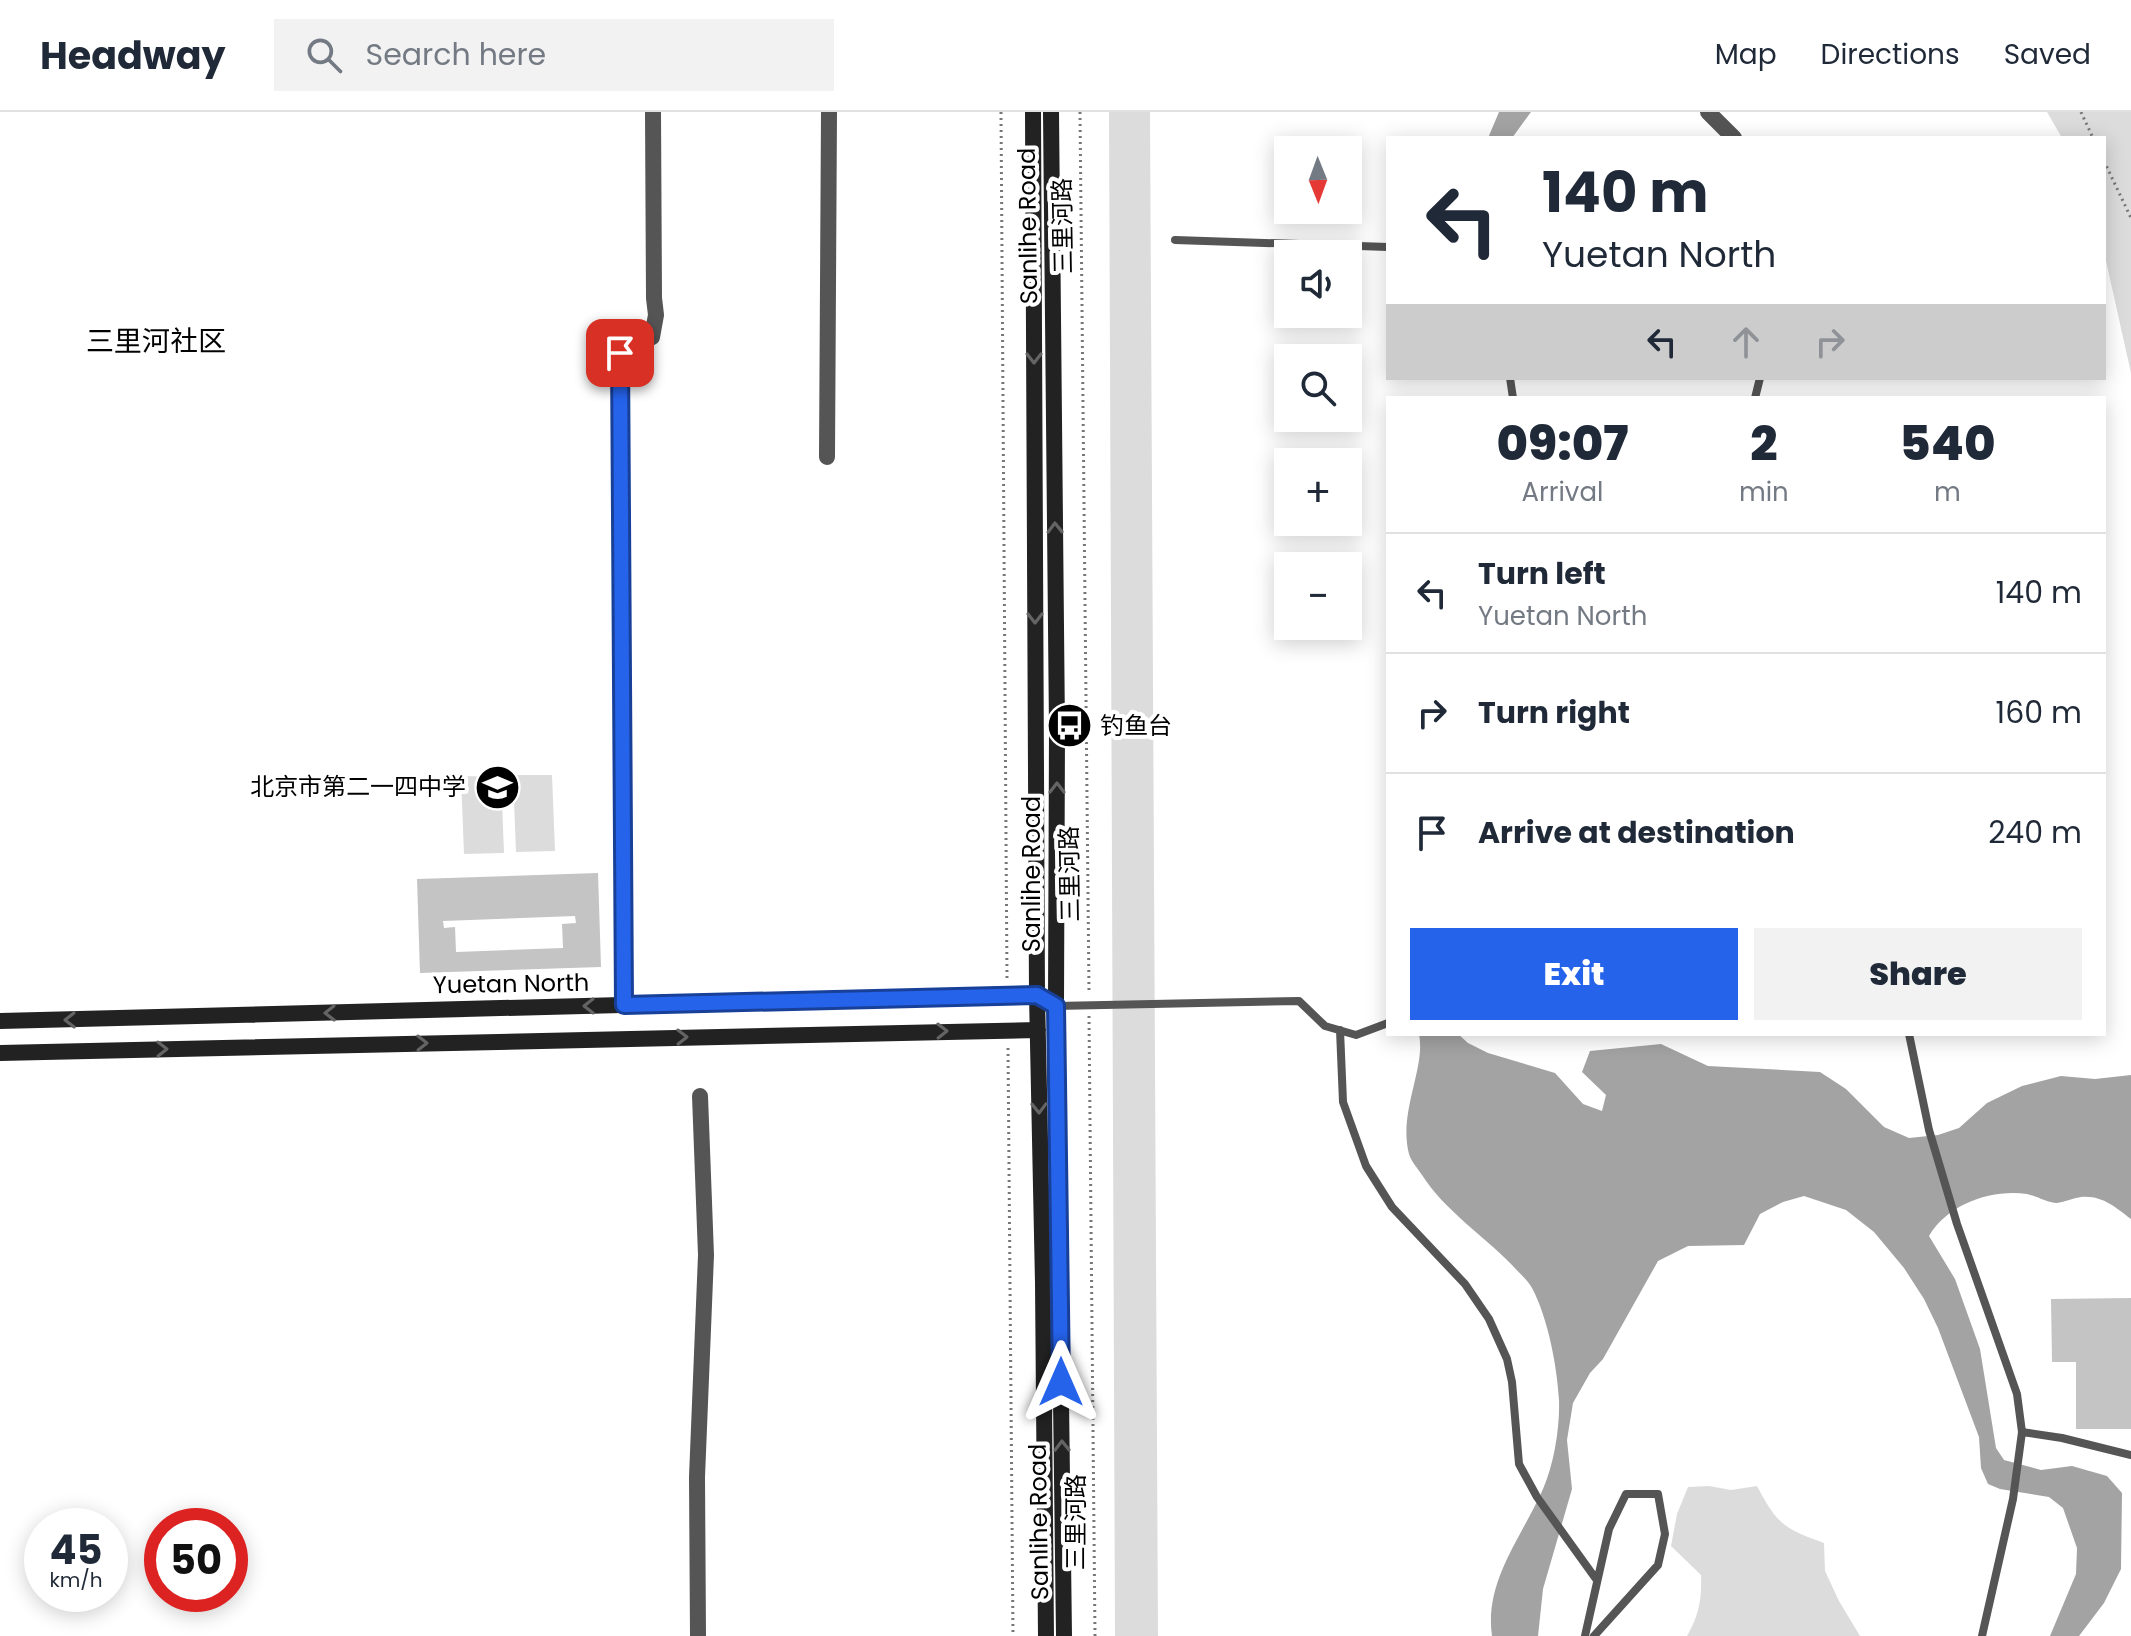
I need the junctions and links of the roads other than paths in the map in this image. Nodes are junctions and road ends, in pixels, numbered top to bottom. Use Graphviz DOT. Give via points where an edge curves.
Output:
graph roads {
  1 [pos="653,112"];
  2 [pos="829,112"];
  3 [pos="1033,112"];
  4 [pos="1051,112"];
  5 [pos="1708,112"];
  6 [pos="1732,136"];
  7 [pos="1175,240"];
  8 [pos="1386,247"];
  9 [pos="827,457"];
  10 [pos="1037,995"];
  11 [pos="624,1005"];
  12 [pos="1056,1006"];
  13 [pos="0,1021"];
  14 [pos="1386,1024"];
  15 [pos="1038,1030"];
  16 [pos="1340,1030"];
  17 [pos="1909,1036"];
  18 [pos="0,1053"];
  19 [pos="700,1096"];
  20 [pos="2022,1432"];
  21 [pos="2131,1455"];
  22 [pos="1596,1579"];
  23 [pos="698,1636"];
  24 [pos="1046,1636"];
  25 [pos="1064,1636"];
  26 [pos="1585,1636"];
  27 [pos="1594,1636"];
  28 [pos="1982,1636"];
  1 -- 11 [label="street" via="656,315 652,337 620,353"];
  2 -- 9 [label="street"];
  3 -- 10 [label="main road, Sanlihe Road, one-way"];
  12 -- 4 [label="main road, Sanlihe Road, one-way"];
  5 -- 6 [label="street"];
  7 -- 8 [label="lane"];
  10 -- 11 [label="main road, Yuetan North"];
  10 -- 12 [label="main road"];
  10 -- 15 [label="main road, Sanlihe Road"];
  11 -- 13 [label="main road, Yuetan North, one-way"];
  12 -- 15 [label="main road"];
  12 -- 16 [label="lane" via="1299,1001 1325,1026"];
  25 -- 12 [label="main road, Sanlihe Road, one-way"];
  14 -- 16 [label="lane" via="1356,1035"];
  18 -- 15 [label="main road, one-way"];
  15 -- 24 [label="main road, Sanlihe Road, one-way"];
  16 -- 22 [label="lane" via="1343,1102 1366,1166 1392,1207 1465,1284 1489,1319 1512,1382 1519,1464"];
  17 -- 20 [label="lane" via="1929,1130 2017,1394"];
  19 -- 23 [label="street" via="706,1255 697,1477"];
  20 -- 21 [label="lane"];
  20 -- 28 [label="lane" via="2013,1499"];
  22 -- 26 [label="lane"];
  22 -- 27 [label="lane" via="1609,1529 1626,1494 1658,1494 1665,1534 1658,1565"];
}
